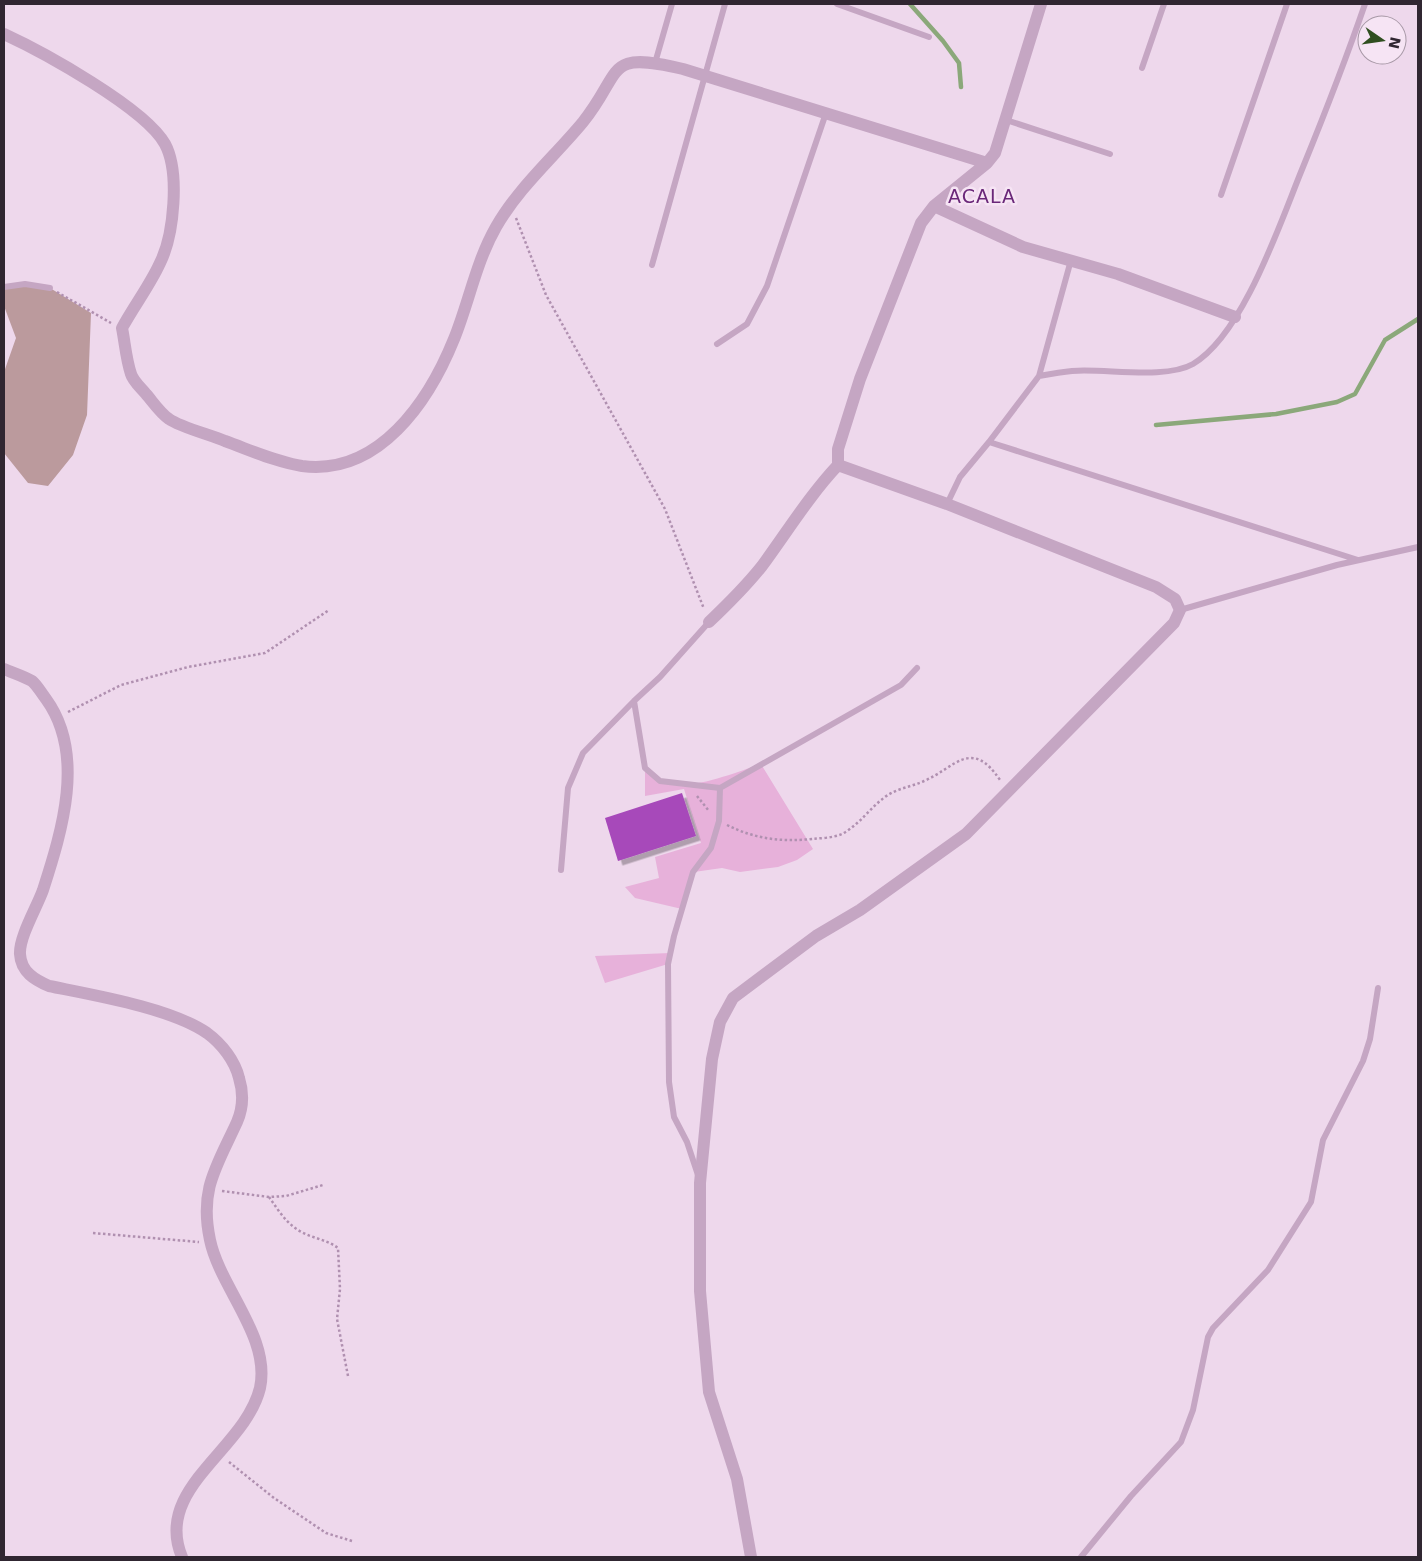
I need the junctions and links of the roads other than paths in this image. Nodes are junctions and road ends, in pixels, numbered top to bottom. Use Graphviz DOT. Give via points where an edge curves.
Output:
graph roads {
  1 [pos="672,4"];
  2 [pos="725,4"];
  3 [pos="837,4"];
  4 [pos="1041,4"];
  5 [pos="1164,4"];
  6 [pos="1287,4"];
  7 [pos="1365,4"];
  8 [pos="4,34"];
  9 [pos="929,37"];
  10 [pos="655,63"];
  11 [pos="1142,68"];
  12 [pos="706,76"];
  13 [pos="826,113"];
  14 [pos="1006,120"];
  15 [pos="1110,154"];
  16 [pos="987,163"];
  17 [pos="1221,195"];
  18 [pos="934,206"];
  19 [pos="1071,260"];
  20 [pos="652,265"];
  21 [pos="4,287"];
  22 [pos="50,288"];
  23 [pos="1235,316"];
  24 [pos="718,344"];
  25 [pos="1039,376"];
  26 [pos="989,442"];
  27 [pos="838,465"];
  28 [pos="947,504"];
  29 [pos="1418,547"];
  30 [pos="1358,560"];
  31 [pos="1180,610"];
  32 [pos="709,622"];
  33 [pos="917,668"];
  34 [pos="4,669"];
  35 [pos="634,701"];
  36 [pos="720,788"];
  37 [pos="561,870"];
  38 [pos="1378,988"];
  39 [pos="700,1183"];
  40 [pos="182,1557"];
  41 [pos="751,1557"];
  42 [pos="1081,1557"];
  1 -- 10 [label="lane"];
  2 -- 12 [label="lane"];
  3 -- 9 [label="lane"];
  4 -- 14 [label="street"];
  5 -- 11 [label="lane"];
  6 -- 17 [label="lane"];
  7 -- 23 [label="lane" via="1278,230"];
  8 -- 10 [label="street" via="95,85 139,115 165,144 175,197 161,262 122,328 131,376 169,420 283,462 312,466 357,460 411,416 433,384 454,338 469,291 511,204 593,110 615,70 623,64"];
  10 -- 12 [label="street"];
  12 -- 13 [label="street"];
  12 -- 20 [label="lane"];
  13 -- 16 [label="street"];
  13 -- 24 [label="lane" via="758,307 747,324"];
  14 -- 15 [label="lane"];
  14 -- 16 [label="street" via="995,153"];
  16 -- 18 [label="street"];
  18 -- 19 [label="street" via="1022,247"];
  18 -- 27 [label="street" via="920,223 871,349 838,450"];
  19 -- 23 [label="street"];
  19 -- 25 [label="lane"];
  21 -- 22 [label="lane" via="25,284"];
  23 -- 25 [label="lane" via="1213,346 1192,364 1168,370 1074,370"];
  25 -- 26 [label="lane"];
  26 -- 28 [label="lane" via="960,477"];
  26 -- 30 [label="lane"];
  27 -- 28 [label="street"];
  27 -- 32 [label="street" via="812,495 761,567"];
  28 -- 31 [label="street" via="1156,586 1175,598"];
  29 -- 30 [label="lane"];
  30 -- 31 [label="lane"];
  31 -- 39 [label="street" via="1174,623 966,834 860,910 816,936 733,998 720,1022 712,1059"];
  32 -- 35 [label="lane"];
  33 -- 36 [label="lane" via="901,685"];
  34 -- 40 [label="street" via="33,682 58,717 66,743 68,772 63,814 43,891 20,954 23,966 32,979 49,986 174,1017 207,1033 226,1051 238,1071 243,1104 208,1189 206,1217 210,1242 257,1346 262,1369 259,1389 247,1418 220,1455 191,1486 180,1506 176,1525"];
  35 -- 36 [label="lane" via="645,768 660,781"];
  35 -- 37 [label="lane" via="583,753 568,788"];
  36 -- 39 [label="lane" via="718,821 711,848 693,872 668,964 668,1082 674,1117 687,1142"];
  38 -- 42 [label="lane" via="1370,1039 1363,1061 1323,1140 1311,1202 1268,1270 1208,1337 1194,1410 1182,1442 1131,1496"];
  39 -- 41 [label="street" via="700,1291 709,1392 736,1478"];
}
